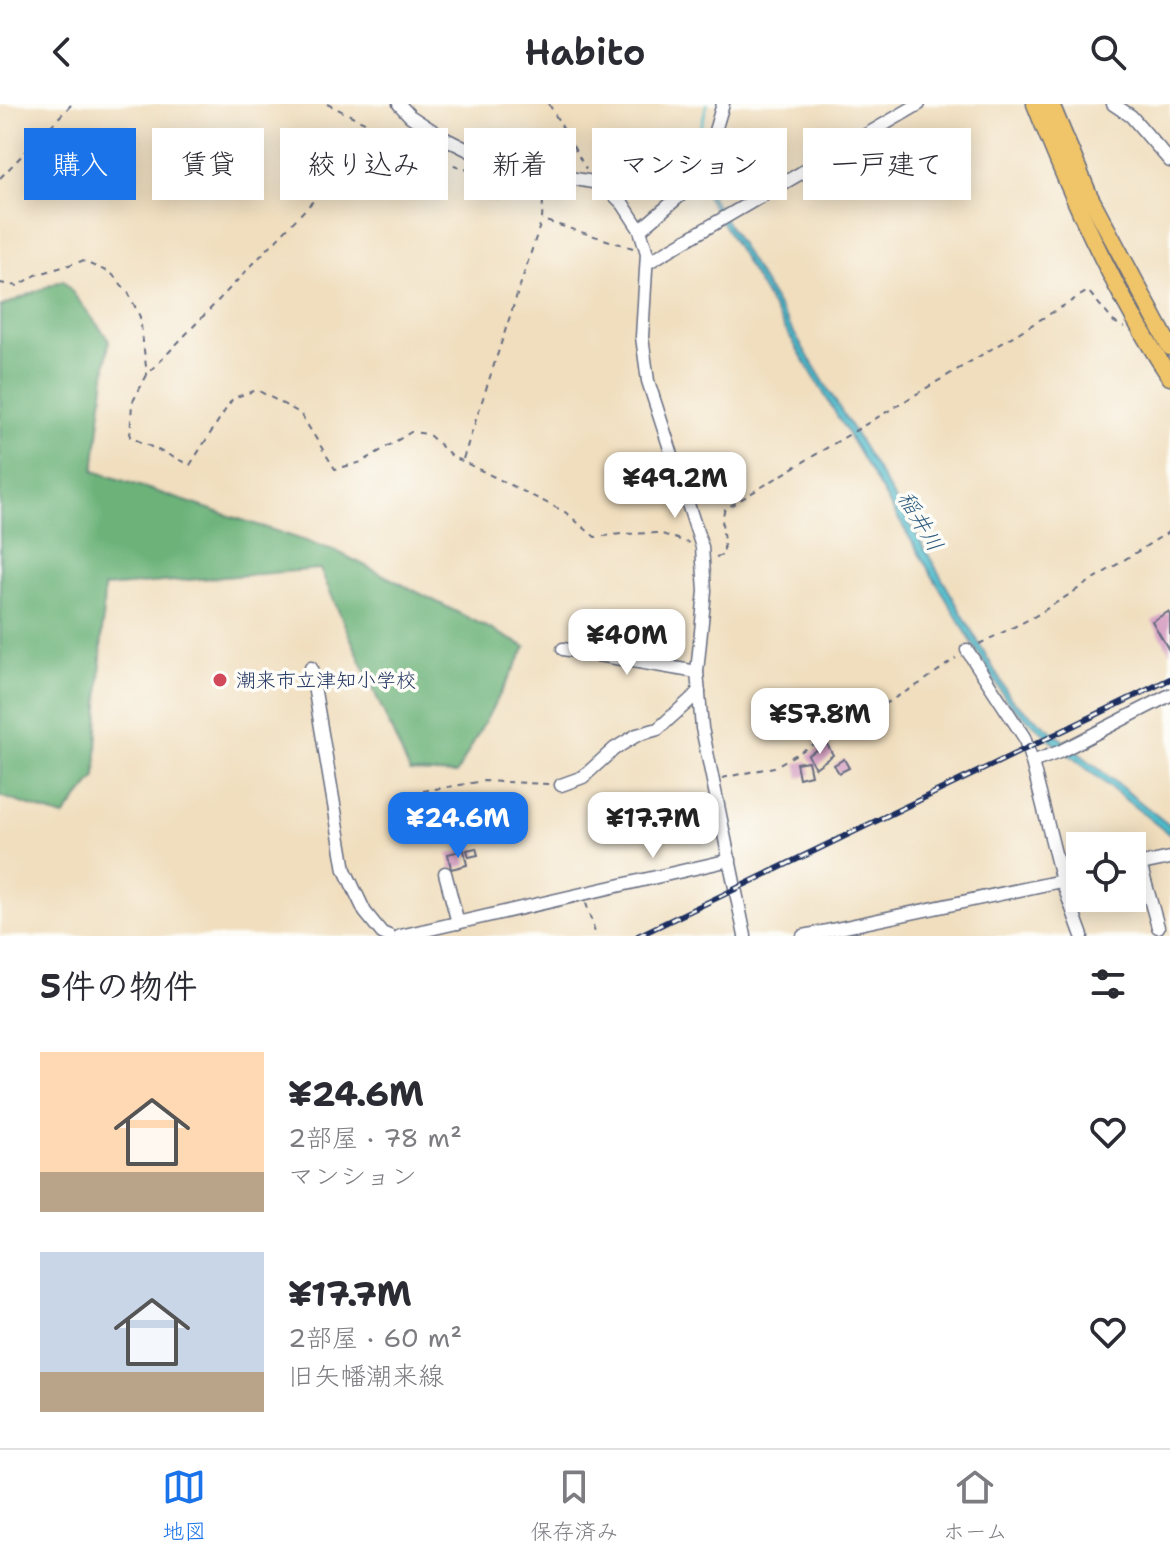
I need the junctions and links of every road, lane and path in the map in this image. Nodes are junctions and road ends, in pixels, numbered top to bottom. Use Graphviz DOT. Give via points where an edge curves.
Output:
graph roads {
  1 [pos="72,104"];
  2 [pos="327,104"];
  3 [pos="399,104"];
  4 [pos="549,104"];
  5 [pos="723,104"];
  6 [pos="919,104"];
  7 [pos="1035,104"];
  8 [pos="1113,104"];
  9 [pos="1056,106"];
  10 [pos="372,128"];
  11 [pos="1170,161"];
  12 [pos="448,163"];
  13 [pos="0,178"];
  14 [pos="592,180"];
  15 [pos="592,182"];
  16 [pos="315,200"];
  17 [pos="619,200"];
  18 [pos="542,220"];
  19 [pos="640,230"];
  20 [pos="647,258"];
  21 [pos="0,283"];
  22 [pos="1139,325"];
  23 [pos="1170,347"];
  24 [pos="147,375"];
  25 [pos="1170,377"];
  26 [pos="462,460"];
  27 [pos="1170,531"];
  28 [pos="702,554"];
  29 [pos="983,642"];
  30 [pos="563,649"];
  31 [pos="967,650"];
  32 [pos="311,668"];
  33 [pos="697,672"];
  34 [pos="699,692"];
  35 [pos="1170,695"];
  36 [pos="1032,762"];
  37 [pos="713,780"];
  38 [pos="561,785"];
  39 [pos="423,791"];
  40 [pos="1170,858"];
  41 [pos="730,860"];
  42 [pos="1146,863"];
  43 [pos="445,873"];
  44 [pos="1066,880"];
  45 [pos="1062,881"];
  46 [pos="1146,893"];
  47 [pos="583,895"];
  48 [pos="458,923"];
  49 [pos="1158,927"];
  50 [pos="389,936"];
  51 [pos="400,936"];
  52 [pos="596,936"];
  53 [pos="745,936"];
  54 [pos="803,936"];
  55 [pos="1082,936"];
  1 -- 13 [label="path"];
  2 -- 10 [label="path"];
  3 -- 15 [label="street" via="444,138 486,159"];
  4 -- 14 [label="path"];
  5 -- 19 [label="street" via="709,151 682,194"];
  6 -- 20 [label="street"];
  7 -- 22 [label="main road" via="1077,204"];
  8 -- 11 [label="street" via="1131,116"];
  9 -- 23 [label="main road" via="1089,195"];
  12 -- 18 [label="path" via="473,172 482,195 494,200 543,200"];
  16 -- 24 [label="path"];
  17 -- 19 [label="street"];
  18 -- 20 [label="path"];
  18 -- 26 [label="path"];
  19 -- 20 [label="street"];
  20 -- 28 [label="street" via="642,337 648,381"];
  21 -- 24 [label="path" via="18,286 82,261 111,273 140,317"];
  22 -- 25 [label="main road"];
  22 -- 28 [label="path" via="1130,330 1114,322 1088,291 725,509 723,555"];
  24 -- 26 [label="path" via="132,403 130,437 190,465 233,398 257,390 300,413 335,469 362,462 411,432 428,434"];
  26 -- 28 [label="path" via="565,512 595,537 659,533"];
  27 -- 29 [label="path" via="1032,618"];
  28 -- 33 [label="street" via="705,591"];
  30 -- 33 [label="street"];
  31 -- 36 [label="street" via="1024,737"];
  31 -- 37 [label="path" via="921,683 774,767"];
  32 -- 50 [label="street" via="345,870 365,912"];
  33 -- 34 [label="street"];
  34 -- 37 [label="street"];
  34 -- 38 [label="street" via="658,729 637,735 583,777"];
  35 -- 36 [label="street"];
  36 -- 45 [label="street"];
  37 -- 41 [label="street"];
  38 -- 39 [label="path" via="484,781"];
  40 -- 42 [label="street"];
  41 -- 47 [label="street"];
  41 -- 53 [label="street"];
  43 -- 48 [label="street"];
  44 -- 45 [label="street"];
  45 -- 54 [label="street"];
  45 -- 55 [label="street"];
  46 -- 49 [label="street"];
  47 -- 48 [label="street"];
  47 -- 52 [label="path"];
  48 -- 51 [label="street"];
}
